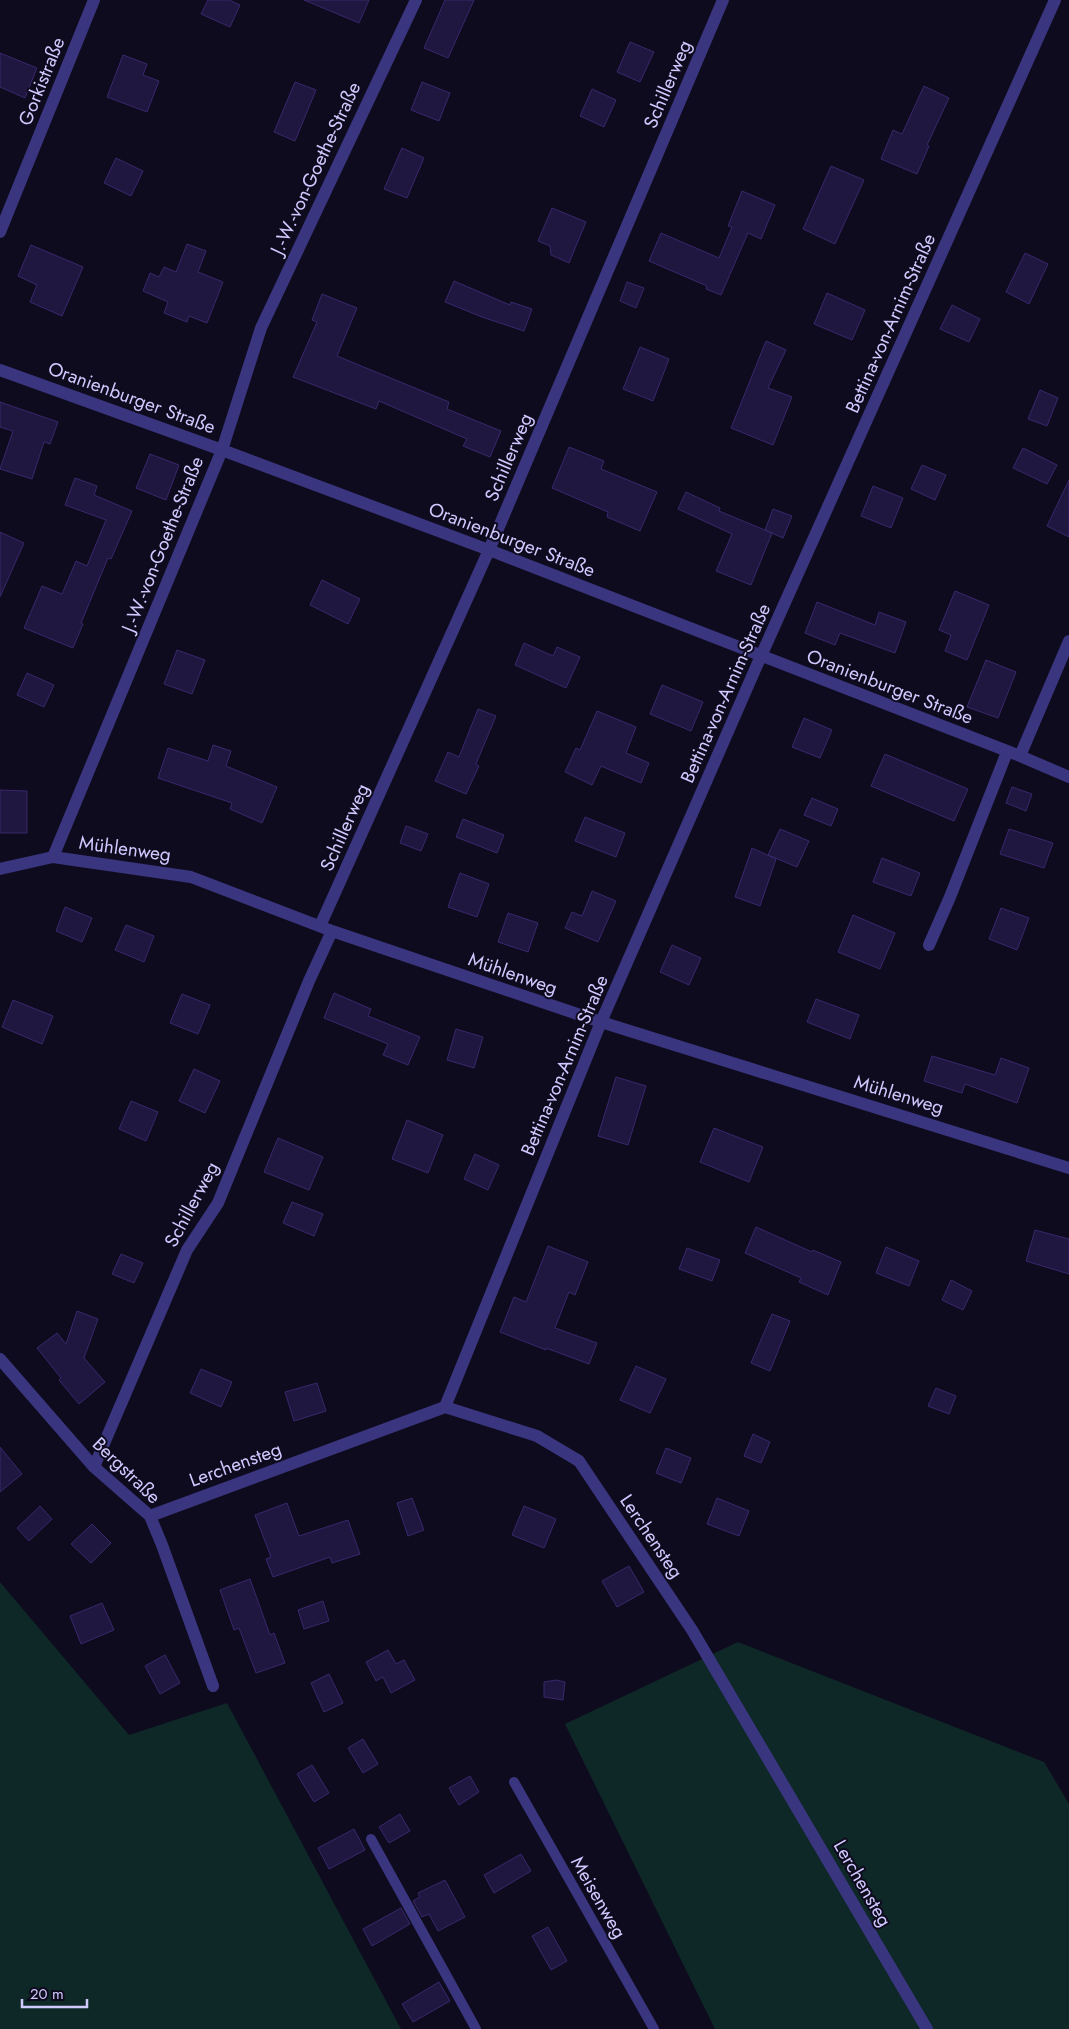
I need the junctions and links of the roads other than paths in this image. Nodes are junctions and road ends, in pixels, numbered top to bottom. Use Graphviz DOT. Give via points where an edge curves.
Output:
graph roads {
  1 [pos="94,0"];
  2 [pos="416,0"];
  3 [pos="723,0"];
  4 [pos="1055,0"];
  5 [pos="0,232"];
  6 [pos="0,370"];
  7 [pos="222,450"];
  8 [pos="489,550"];
  9 [pos="1069,641"];
  10 [pos="761,656"];
  11 [pos="1014,754"];
  12 [pos="1069,777"];
  13 [pos="53,857"];
  14 [pos="0,868"];
  15 [pos="326,928"];
  16 [pos="929,945"];
  17 [pos="601,1022"];
  18 [pos="1069,1168"];
  19 [pos="0,1360"];
  20 [pos="445,1407"];
  21 [pos="94,1467"];
  22 [pos="150,1516"];
  23 [pos="213,1686"];
  24 [pos="514,1782"];
  25 [pos="371,1839"];
  26 [pos="476,2029"];
  27 [pos="654,2029"];
  28 [pos="927,2029"];
  1 -- 5 [label="street, Gorkistraße"];
  2 -- 7 [label="street, J.-W.-von-Goethe-Straße" via="260,328"];
  3 -- 8 [label="street, Schillerweg"];
  4 -- 10 [label="street, Bettina-von-Arnim-Straße"];
  6 -- 7 [label="street, Oranienburger Straße"];
  7 -- 8 [label="street, Oranienburger Straße"];
  7 -- 13 [label="street, J.-W.-von-Goethe-Straße"];
  8 -- 10 [label="street, Oranienburger Straße"];
  8 -- 15 [label="street, Schillerweg"];
  9 -- 11 [label="street"];
  10 -- 11 [label="street, Oranienburger Straße"];
  10 -- 17 [label="street, Bettina-von-Arnim-Straße"];
  11 -- 12 [label="street, Oranienburger Straße"];
  11 -- 16 [label="street"];
  13 -- 14 [label="street, Mühlenweg"];
  13 -- 15 [label="street, Mühlenweg" via="191,877"];
  15 -- 17 [label="street, Mühlenweg"];
  15 -- 21 [label="street, Schillerweg" via="309,981 218,1203 187,1250"];
  17 -- 18 [label="street, Mühlenweg"];
  17 -- 20 [label="street, Bettina-von-Arnim-Straße"];
  19 -- 21 [label="street, Bergstraße"];
  20 -- 22 [label="street, Lerchensteg"];
  20 -- 28 [label="street, Lerchensteg" via="537,1436 579,1461 692,1630"];
  21 -- 22 [label="street, Bergstraße"];
  22 -- 23 [label="street, Bergstraße"];
  24 -- 27 [label="lane, Meisenweg"];
  25 -- 26 [label="lane"];
}
